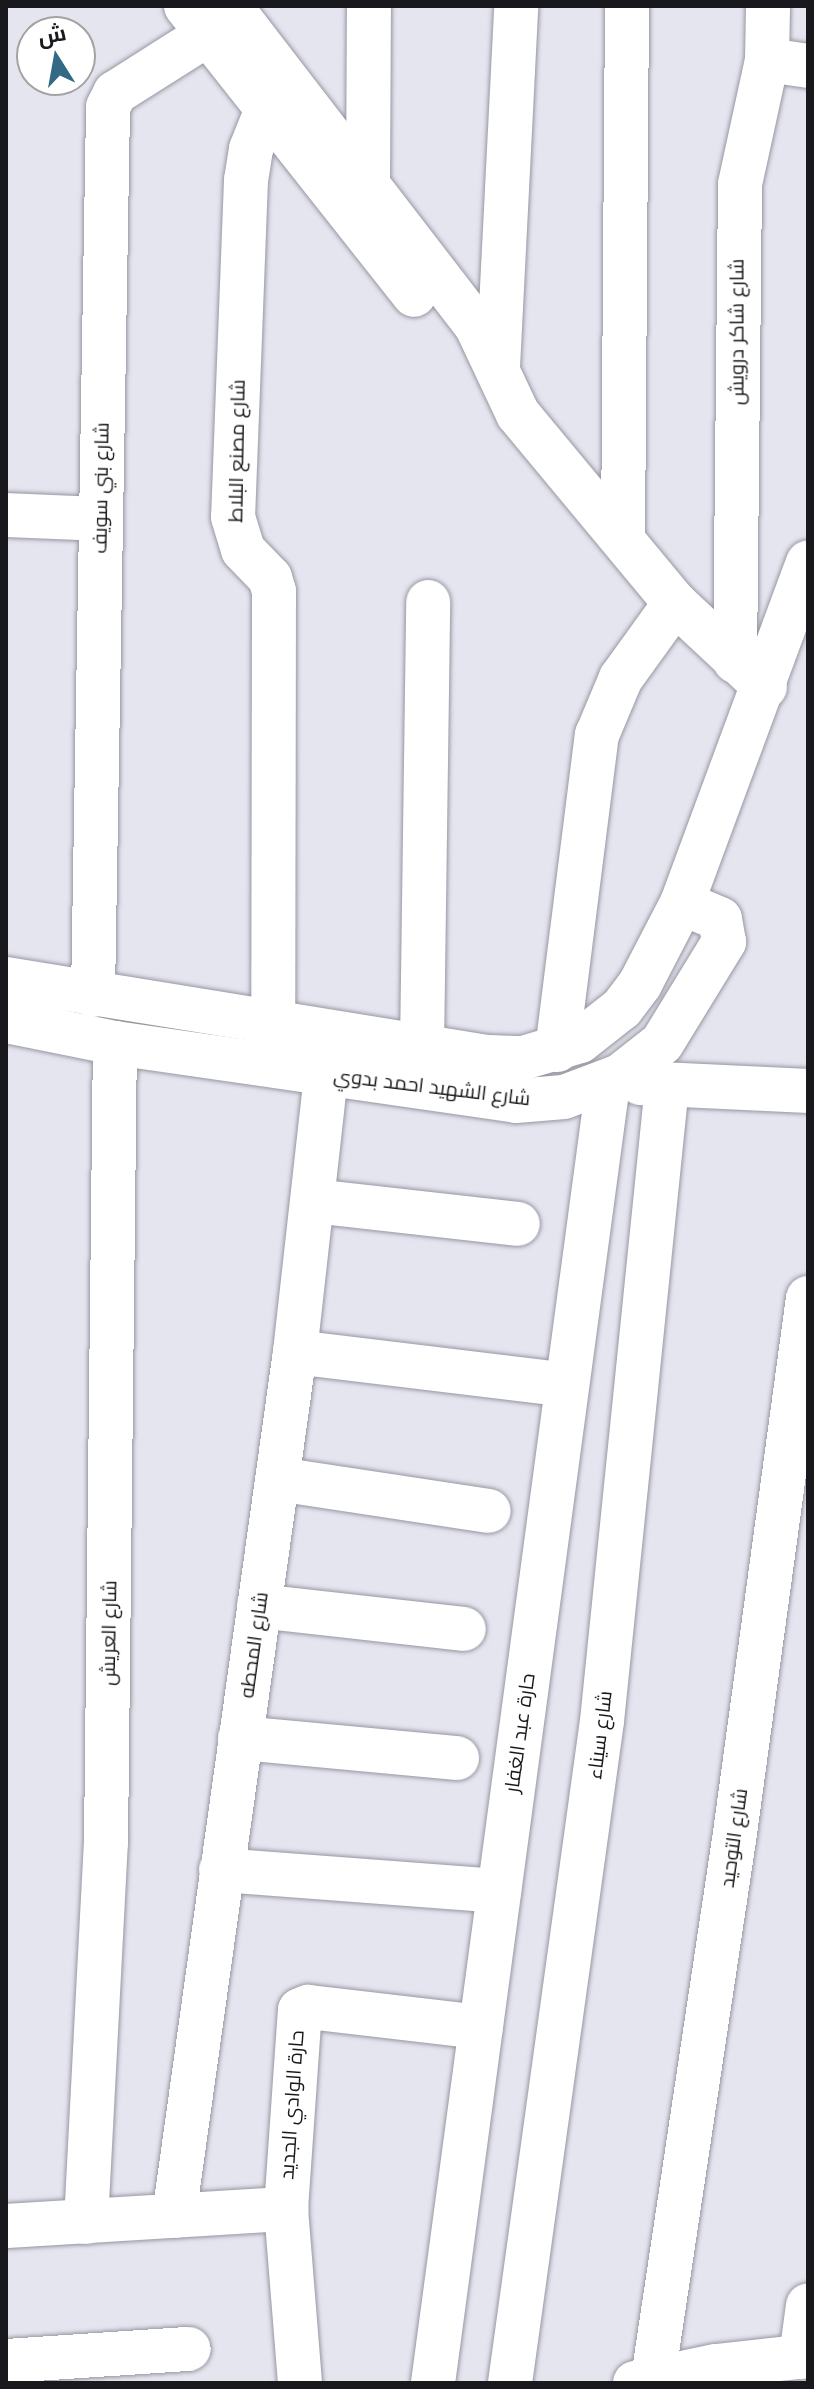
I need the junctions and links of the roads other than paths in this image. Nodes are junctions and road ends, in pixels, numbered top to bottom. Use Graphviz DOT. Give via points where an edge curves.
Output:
graph roads {
  1 [pos="369,6"];
  2 [pos="516,6"];
  3 [pos="627,6"];
  4 [pos="768,6"];
  5 [pos="208,15"];
  6 [pos="787,63"];
  7 [pos="267,109"];
  8 [pos="368,186"];
  9 [pos="497,378"];
  10 [pos="6,515"];
  11 [pos="100,519"];
  12 [pos="623,538"];
  13 [pos="808,563"];
  14 [pos="428,602"];
  15 [pos="675,603"];
  16 [pos="750,674"];
  17 [pos="682,903"];
  18 [pos="6,979"];
  19 [pos="93,995"];
  20 [pos="6,1021"];
  21 [pos="273,1024"];
  22 [pos="600,1028"];
  23 [pos="115,1043"];
  24 [pos="422,1048"];
  25 [pos="557,1050"];
  26 [pos="326,1074"];
  27 [pos="614,1080"];
  28 [pos="667,1085"];
  29 [pos="808,1091"];
  30 [pos="314,1201"];
  31 [pos="518,1224"];
  32 [pos="808,1298"];
  33 [pos="295,1352"];
  34 [pos="566,1385"];
  35 [pos="278,1479"];
  36 [pos="489,1511"];
  37 [pos="259,1606"];
  38 [pos="464,1629"];
  39 [pos="240,1738"];
  40 [pos="457,1758"];
  41 [pos="221,1870"];
  42 [pos="499,1891"];
  43 [pos="481,2027"];
  44 [pos="286,2209"];
  45 [pos="174,2216"];
  46 [pos="86,2222"];
  47 [pos="6,2226"];
  48 [pos="808,2305"];
  49 [pos="189,2349"];
  50 [pos="804,2357"];
  51 [pos="6,2361"];
  52 [pos="715,2375"];
  53 [pos="644,2380"];
  54 [pos="300,2383"];
  55 [pos="433,2383"];
  56 [pos="510,2383"];
  1 -- 8 [label="street"];
  2 -- 9 [label="street"];
  3 -- 12 [label="street"];
  4 -- 6 [label="street, شارع شاكر درويش"];
  5 -- 7 [label="street"];
  5 -- 8 [label="street"];
  5 -- 11 [label="street, شارع بني سويف" via="115,93 108,107"];
  6 -- 16 [label="street, شارع شاكر درويش" via="740,184"];
  7 -- 9 [label="street" via="449,338"];
  7 -- 21 [label="street, شارع مصنع البلاط" via="246,180 233,517 243,550 270,578 274,591"];
  8 -- 9 [label="street" via="477,327"];
  9 -- 12 [label="street" via="518,414"];
  10 -- 11 [label="street"];
  11 -- 19 [label="street, شارع بني سويف"];
  12 -- 15 [label="street"];
  13 -- 16 [label="street, شارع الشهيد احمد بدوي"];
  14 -- 24 [label="street"];
  15 -- 16 [label="street"];
  15 -- 25 [label="street" via="621,678 597,735"];
  16 -- 17 [label="street, شارع الشهيد احمد بدوي"];
  17 -- 22 [label="street, شارع الشهيد احمد بدوي" via="640,984"];
  17 -- 27 [label="street, شارع الشهيد احمد بدوي" via="720,919 724,942 662,1043"];
  18 -- 19 [label="street, شارع الشهيد احمد بدوي"];
  19 -- 21 [label="street, شارع الشهيد احمد بدوي"];
  20 -- 23 [label="street, شارع الشهيد احمد بدوي"];
  21 -- 24 [label="street, شارع الشهيد احمد بدوي"];
  22 -- 25 [label="street, شارع الشهيد احمد بدوي"];
  22 -- 27 [label="street"];
  23 -- 26 [label="street, شارع الشهيد احمد بدوي"];
  23 -- 46 [label="street, شارع العريش" via="106,1843"];
  24 -- 25 [label="street, شارع الشهيد احمد بدوي" via="499,1058"];
  26 -- 27 [label="street, شارع الشهيد احمد بدوي" via="516,1101 564,1097"];
  26 -- 30 [label="street, شارع المحطه"];
  27 -- 28 [label="street"];
  27 -- 34 [label="street, حارة عبد الغفار"];
  28 -- 29 [label="street"];
  28 -- 56 [label="street, شارع سيناء" via="602,1721"];
  30 -- 31 [label="street"];
  30 -- 33 [label="street, شارع المحطه"];
  32 -- 53 [label="street, شارع التوحيد" via="733,1848"];
  33 -- 34 [label="street"];
  33 -- 35 [label="street, شارع المحطه"];
  34 -- 42 [label="street, حارة عبد الغفار"];
  35 -- 36 [label="street"];
  35 -- 37 [label="street, شارع المحطه"];
  37 -- 38 [label="street"];
  37 -- 39 [label="street, شارع المحطه"];
  39 -- 40 [label="street"];
  39 -- 41 [label="street, شارع المحطه"];
  41 -- 42 [label="street"];
  41 -- 45 [label="street, شارع المحطه"];
  42 -- 43 [label="street, حارة عبد الغفار"];
  43 -- 44 [label="street, حارة الوادي الجديد" via="300,2010"];
  43 -- 55 [label="street, حارة عبد الغفار"];
  44 -- 45 [label="street"];
  44 -- 54 [label="street, حارة الوادي الجديد"];
  45 -- 46 [label="street"];
  46 -- 47 [label="street"];
  48 -- 50 [label="street"];
  49 -- 51 [label="street"];
  50 -- 52 [label="street"];
  52 -- 53 [label="street"];
}
